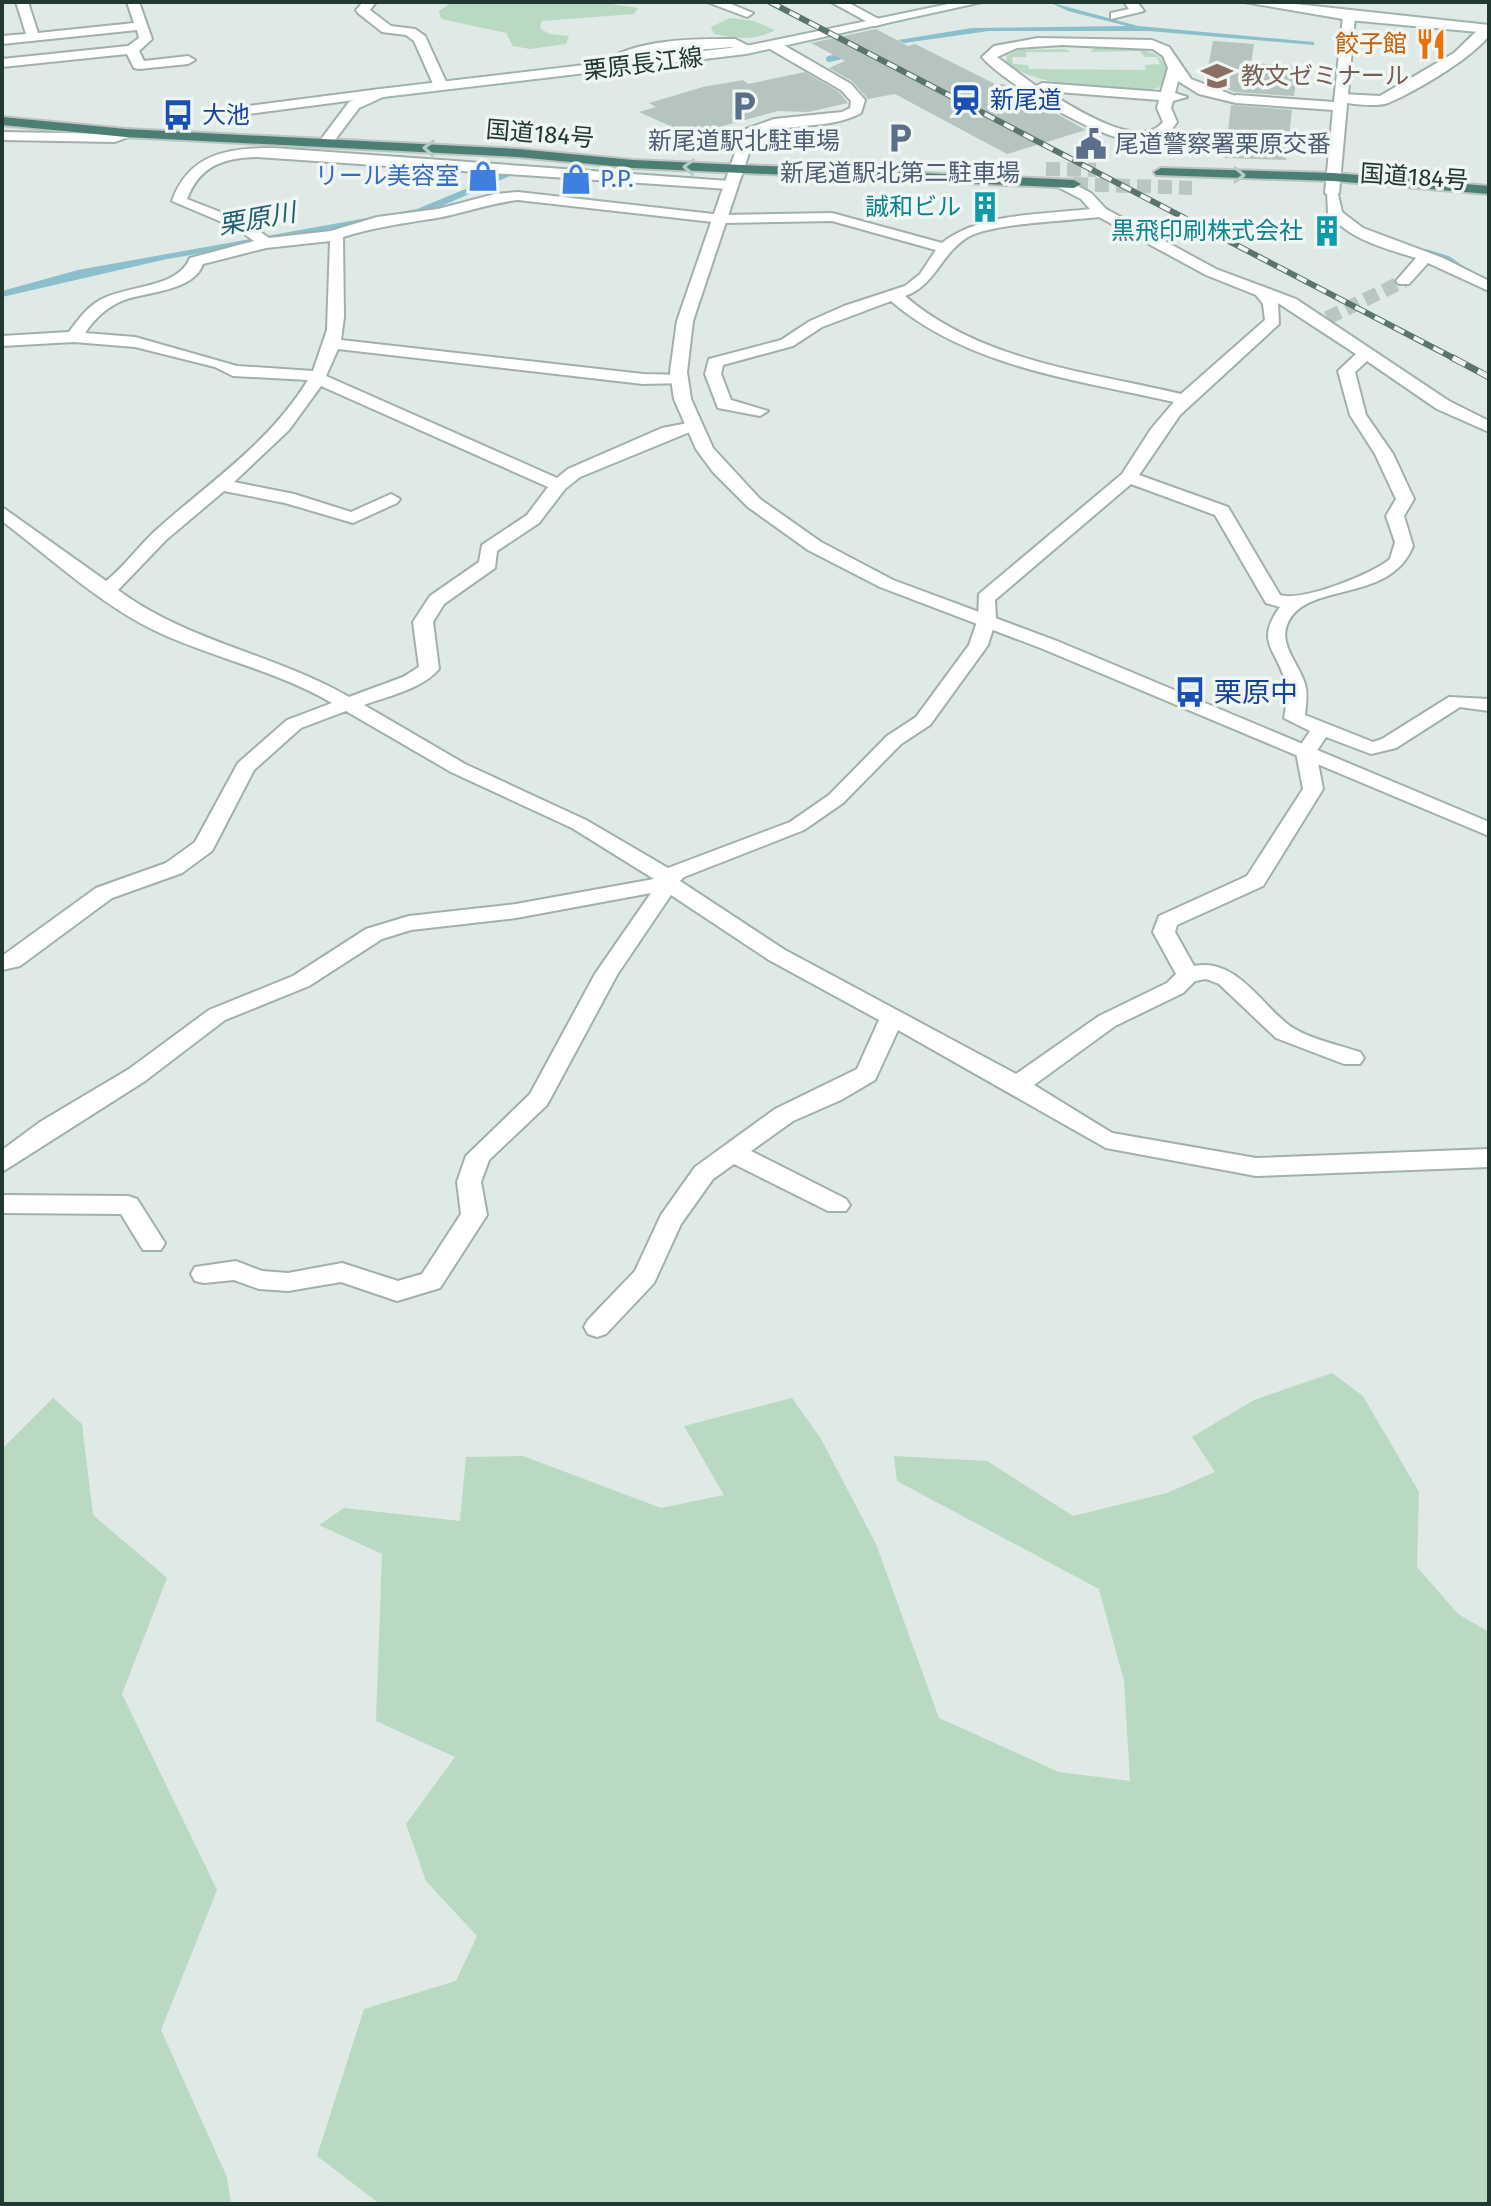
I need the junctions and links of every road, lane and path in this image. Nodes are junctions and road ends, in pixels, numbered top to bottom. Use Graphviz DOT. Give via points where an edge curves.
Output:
graph roads {
  1 [pos="22,2"];
  2 [pos="133,2"];
  3 [pos="370,2"];
  4 [pos="713,2"];
  5 [pos="837,2"];
  6 [pos="976,2"];
  7 [pos="1130,2"];
  8 [pos="1250,2"];
  9 [pos="863,8"];
  10 [pos="1335,8"];
  11 [pos="747,13"];
  12 [pos="1116,16"];
  13 [pos="1349,16"];
  14 [pos="880,23"];
  15 [pos="142,26"];
  16 [pos="1486,29"];
  17 [pos="33,37"];
  18 [pos="2,40"];
  19 [pos="775,46"];
  20 [pos="132,50"];
  21 [pos="1486,52"];
  22 [pos="1459,56"];
  23 [pos="188,60"];
  24 [pos="2,63"];
  25 [pos="1174,69"];
  26 [pos="1027,85"];
  27 [pos="441,86"];
  28 [pos="380,93"];
  29 [pos="1167,96"];
  30 [pos="1236,99"];
  31 [pos="1340,102"];
  32 [pos="233,112"];
  33 [pos="2,118"];
  34 [pos="335,127"];
  35 [pos="126,133"];
  36 [pos="2,136"];
  37 [pos="326,142"];
  38 [pos="189,152"];
  39 [pos="217,157"];
  40 [pos="1046,169"];
  41 [pos="734,170"];
  42 [pos="1161,172"];
  43 [pos="1068,184"];
  44 [pos="1332,185"];
  45 [pos="1192,188"];
  46 [pos="1489,190"];
  47 [pos="1489,204"];
  48 [pos="1101,212"];
  49 [pos="722,219"];
  50 [pos="333,235"];
  51 [pos="263,240"];
  52 [pos="945,248"];
  53 [pos="1425,257"];
  54 [pos="1404,281"];
  55 [pos="1489,286"];
  56 [pos="1261,290"];
  57 [pos="895,296"];
  58 [pos="74,337"];
  59 [pos="2,341"];
  60 [pos="332,344"];
  61 [pos="1364,355"];
  62 [pos="676,358"];
  63 [pos="715,362"];
  64 [pos="316,377"];
  65 [pos="679,379"];
  66 [pos="1186,400"];
  67 [pos="760,411"];
  68 [pos="693,427"];
  69 [pos="1489,427"];
  70 [pos="1129,477"];
  71 [pos="220,485"];
  72 [pos="559,485"];
  73 [pos="391,499"];
  74 [pos="2,512"];
  75 [pos="109,588"];
  76 [pos="1291,605"];
  77 [pos="987,619"];
  78 [pos="346,703"];
  79 [pos="1489,705"];
  80 [pos="1321,729"];
  81 [pos="1306,752"];
  82 [pos="1489,830"];
  83 [pos="668,883"];
  84 [pos="2,963"];
  85 [pos="1188,975"];
  86 [pos="892,1018"];
  87 [pos="1352,1058"];
  88 [pos="1017,1085"];
  89 [pos="733,1153"];
  90 [pos="1489,1158"];
  91 [pos="2,1163"];
  92 [pos="2,1204"];
  93 [pos="837,1205"];
  94 [pos="152,1243"];
  95 [pos="204,1274"];
  96 [pos="597,1327"];
  1 -- 17 [label="street"];
  2 -- 15 [label="street"];
  3 -- 27 [label="street" via="362,10 382,26 420,39"];
  4 -- 11 [label="street"];
  5 -- 9 [label="street"];
  6 -- 14 [label="street, 栗原長江線"];
  7 -- 12 [label="street" via="1138,11"];
  8 -- 10 [label="street"];
  9 -- 14 [label="street"];
  10 -- 13 [label="street"];
  13 -- 16 [label="street"];
  13 -- 31 [label="street"];
  14 -- 19 [label="street, 栗原長江線"];
  15 -- 17 [label="street"];
  15 -- 20 [label="street" via="146,39"];
  16 -- 22 [label="street"];
  17 -- 18 [label="street"];
  19 -- 27 [label="street, 栗原長江線"];
  19 -- 41 [label="street" via="846,87 858,100 856,110 845,116 774,123 751,132"];
  20 -- 23 [label="street" via="139,65"];
  20 -- 24 [label="street"];
  21 -- 22 [label="street"];
  22 -- 31 [label="street" via="1383,100"];
  25 -- 26 [label="street" via="1171,54 1147,43 1031,42 993,51 989,57 997,67"];
  25 -- 29 [label="street"];
  25 -- 30 [label="street" via="1185,81"];
  26 -- 29 [label="street"];
  26 -- 29 [label="street" via="1131,137 1146,138 1167,128"];
  27 -- 28 [label="street, 栗原長江線"];
  28 -- 32 [label="street"];
  28 -- 34 [label="street, 栗原長江線" via="354,105"];
  29 -- 30 [label="street"];
  30 -- 31 [label="street"];
  31 -- 44 [label="street"];
  33 -- 34 [label="highway, 国道184号"];
  33 -- 35 [label="highway, 国道184号"];
  34 -- 37 [label="street, 栗原長江線"];
  34 -- 41 [label="highway, 国道184号"];
  35 -- 36 [label="street" via="115,138"];
  35 -- 37 [label="highway, 国道184号"];
  41 -- 37 [label="highway, 国道184号, one-way"];
  38 -- 39 [label="street"];
  39 -- 41 [label="street"];
  39 -- 51 [label="street" via="199,170 179,201 241,225"];
  40 -- 41 [label="highway, 国道184号"];
  41 -- 43 [label="highway, 国道184号"];
  41 -- 49 [label="street"];
  42 -- 44 [label="highway, 国道184号, one-way"];
  43 -- 48 [label="street"];
  44 -- 45 [label="highway, 国道184号"];
  44 -- 46 [label="highway, 国道184号"];
  44 -- 47 [label="highway, 国道184号"];
  44 -- 53 [label="street" via="1335,213 1352,229"];
  48 -- 52 [label="street" via="996,225 964,233"];
  48 -- 56 [label="street" via="1211,272"];
  49 -- 50 [label="street" via="518,196 377,221"];
  49 -- 52 [label="street" via="832,217"];
  49 -- 62 [label="street" via="687,307"];
  50 -- 51 [label="street"];
  50 -- 60 [label="street" via="338,240 332,267 338,313"];
  51 -- 58 [label="street" via="195,261 179,279 104,300"];
  52 -- 57 [label="street" via="925,277"];
  53 -- 54 [label="street"];
  53 -- 55 [label="street"];
  56 -- 61 [label="street" via="1323,319"];
  56 -- 66 [label="street" via="1271,304 1273,321"];
  57 -- 63 [label="street" via="839,314 787,343"];
  57 -- 66 [label="street" via="932,326 988,349"];
  58 -- 59 [label="street"];
  58 -- 64 [label="street" via="135,342 233,371"];
  60 -- 64 [label="street"];
  60 -- 65 [label="street"];
  61 -- 69 [label="street"];
  61 -- 76 [label="street" via="1346,371 1351,398 1405,499 1395,516 1404,545 1397,564 1384,574"];
  62 -- 63 [label="street"];
  62 -- 65 [label="street"];
  63 -- 67 [label="street" via="713,374 724,404"];
  64 -- 71 [label="street" via="283,429"];
  64 -- 72 [label="street"];
  65 -- 68 [label="street"];
  66 -- 70 [label="street" via="1139,456"];
  68 -- 72 [label="street" via="668,432 574,473"];
  68 -- 77 [label="street" via="722,473 772,517 836,559"];
  70 -- 76 [label="street" via="1222,511 1273,599"];
  70 -- 77 [label="street" via="986,598"];
  71 -- 73 [label="street" via="353,518"];
  71 -- 75 [label="street"];
  72 -- 78 [label="street" via="533,519 488,549 488,564 437,600 423,622 429,669"];
  74 -- 75 [label="street"];
  75 -- 78 [label="street" via="138,614 168,630 273,667"];
  76 -- 80 [label="street" via="1278,622 1275,637 1296,685 1294,718"];
  77 -- 81 [label="street"];
  77 -- 83 [label="street" via="978,645 923,721 894,740 836,799 797,826 676,872"];
  78 -- 83 [label="street" via="458,768 579,824 658,869"];
  78 -- 84 [label="street" via="294,724 266,745 245,767 204,846 174,868 104,893 12,961"];
  79 -- 80 [label="street" via="1456,701 1389,744 1371,748"];
  80 -- 81 [label="street"];
  81 -- 82 [label="street"];
  81 -- 85 [label="street" via="1313,789 1255,881 1167,921 1164,932"];
  83 -- 86 [label="street" via="777,955"];
  83 -- 91 [label="street" via="516,911 409,923 374,934 301,981 217,1015 137,1075"];
  83 -- 95 [label="street" via="606,974 539,1099 478,1156 469,1182 474,1215 431,1281 397,1291 342,1272 288,1282 259,1280 236,1270"];
  85 -- 87 [label="street" via="1208,971 1227,979 1284,1033"];
  85 -- 88 [label="street" via="1175,988 1107,1021"];
  86 -- 88 [label="street"];
  86 -- 89 [label="street" via="867,1074 784,1115"];
  88 -- 90 [label="street" via="1106,1140 1256,1167"];
  89 -- 93 [label="street"];
  89 -- 96 [label="street" via="704,1173 670,1221 645,1276"];
  92 -- 94 [label="street" via="128,1205"];
}
